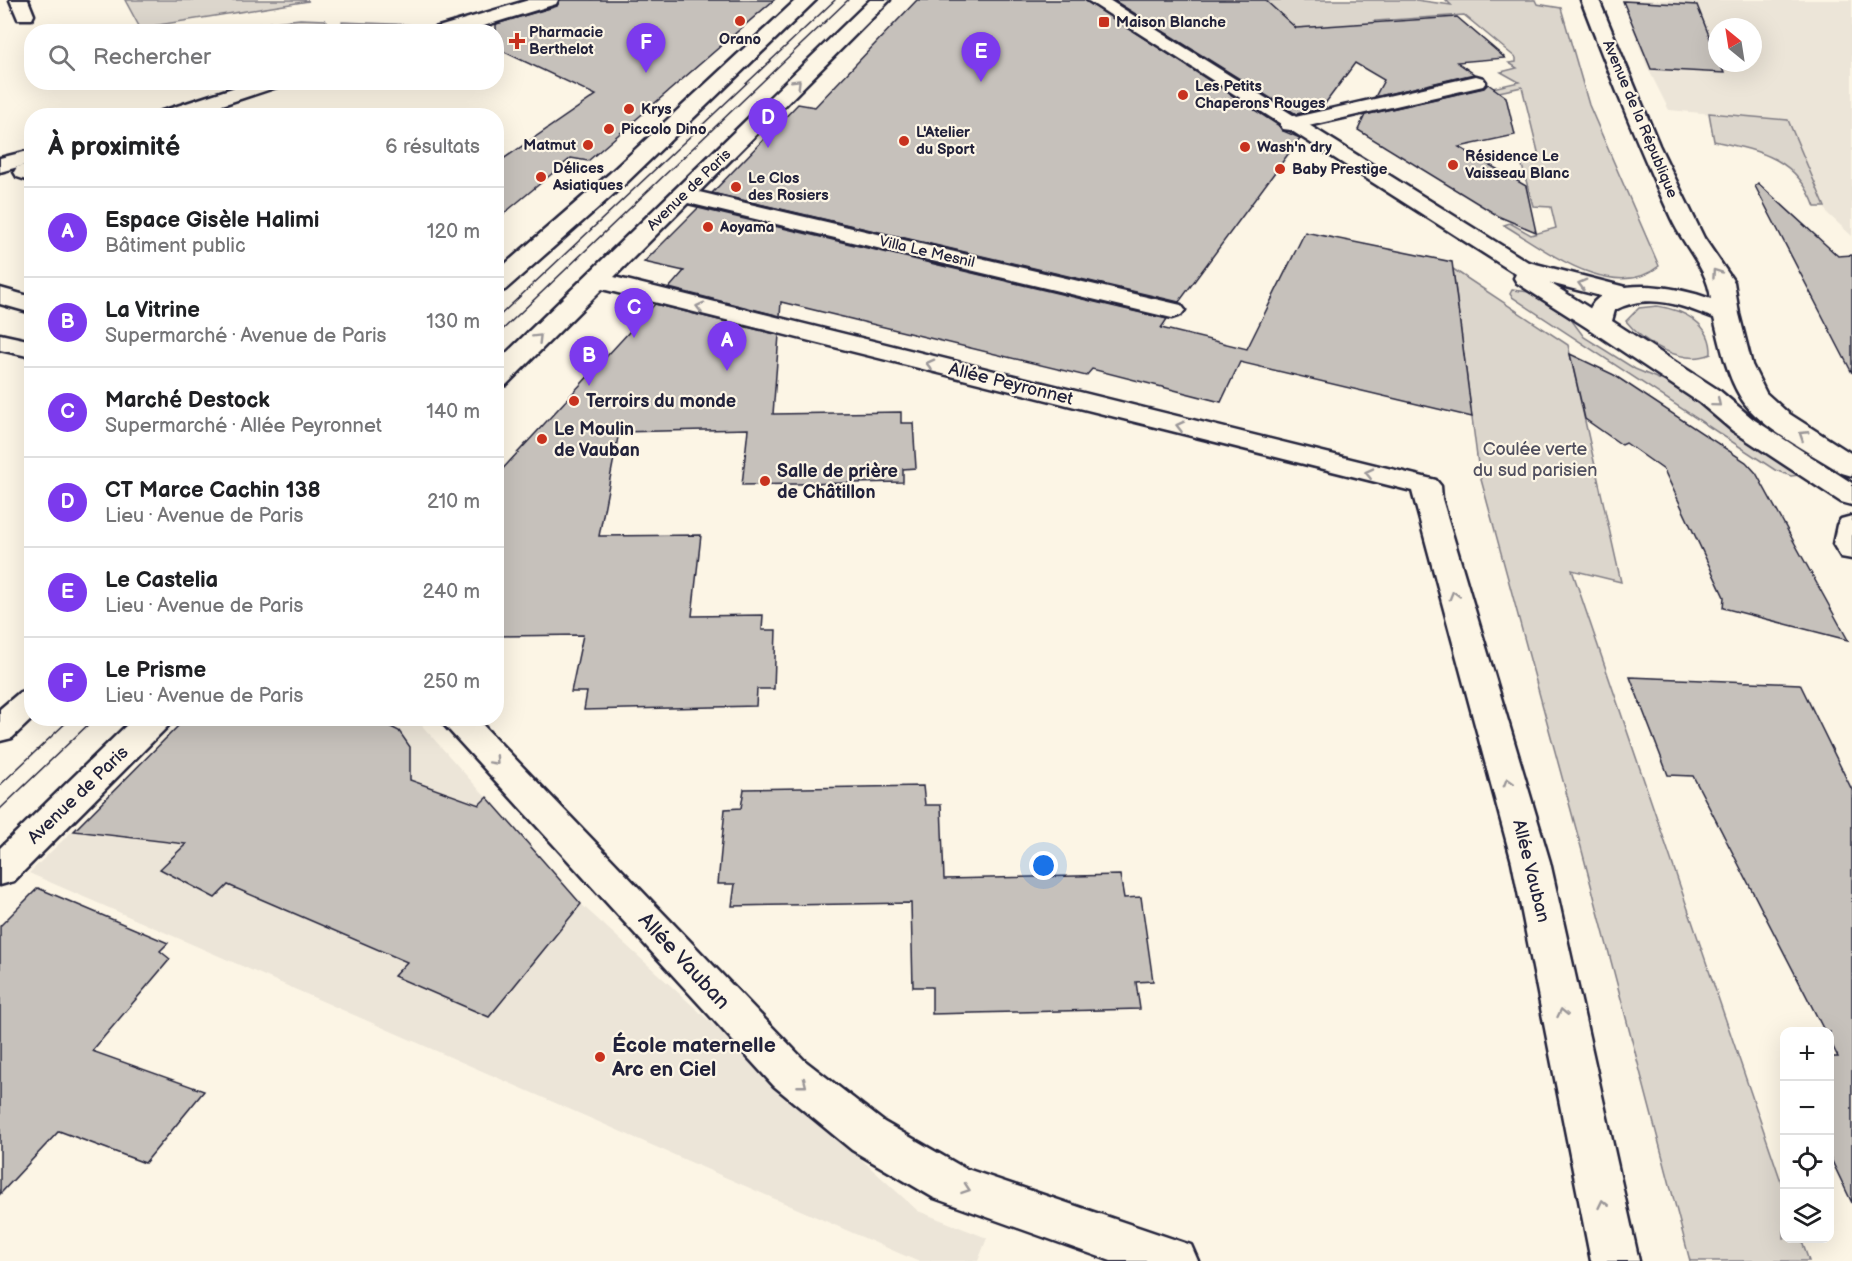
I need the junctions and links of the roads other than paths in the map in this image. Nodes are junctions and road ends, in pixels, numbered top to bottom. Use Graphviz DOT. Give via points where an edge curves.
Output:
graph roads {
  1 [pos="549,0"];
  2 [pos="807,0"];
  3 [pos="880,0"];
  4 [pos="1096,0"];
  5 [pos="1590,0"];
  6 [pos="469,24"];
  7 [pos="1476,82"];
  8 [pos="248,90"];
  9 [pos="191,108"];
  10 [pos="1291,124"];
  11 [pos="0,165"];
  12 [pos="24,167"];
  13 [pos="682,195"];
  14 [pos="1692,237"];
  15 [pos="1519,267"];
  16 [pos="504,278"];
  17 [pos="597,280"];
  18 [pos="1663,294"];
  19 [pos="1628,295"];
  20 [pos="0,296"];
  21 [pos="24,303"];
  22 [pos="1172,310"];
  23 [pos="1726,314"];
  24 [pos="1598,324"];
  25 [pos="0,342"];
  26 [pos="24,347"];
  27 [pos="1739,364"];
  28 [pos="1669,370"];
  29 [pos="504,371"];
  30 [pos="1852,467"];
  31 [pos="1426,486"];
  32 [pos="1852,496"];
  33 [pos="1852,525"];
  34 [pos="1852,550"];
  35 [pos="24,707"];
  36 [pos="148,726"];
  37 [pos="462,726"];
  38 [pos="0,729"];
  39 [pos="0,871"];
  40 [pos="1174,1261"];
  41 [pos="1615,1261"];
  1 -- 6 [label="street"];
  2 -- 16 [label="street" via="617,179"];
  13 -- 3 [label="street, Avenue de Paris, one-way"];
  4 -- 10 [label="street"];
  5 -- 14 [label="street, Avenue de la République" via="1647,145"];
  7 -- 10 [label="street"];
  8 -- 9 [label="street"];
  10 -- 15 [label="street"];
  11 -- 12 [label="street"];
  13 -- 17 [label="street, Avenue de Paris"];
  13 -- 22 [label="street, Villa Le Mesnil"];
  14 -- 18 [label="street" via="1684,271"];
  23 -- 14 [label="street, Avenue de la République, one-way" via="1722,282"];
  19 -- 15 [label="street, one-way"];
  15 -- 24 [label="street" via="1528,281"];
  29 -- 17 [label="street, Avenue de Paris, one-way"];
  31 -- 17 [label="street, Allée Peyronnet, one-way"];
  18 -- 19 [label="street"];
  18 -- 23 [label="street"];
  19 -- 24 [label="street" via="1604,306"];
  20 -- 21 [label="street"];
  23 -- 27 [label="street, Avenue de la République"];
  24 -- 28 [label="street"];
  25 -- 26 [label="street"];
  27 -- 28 [label="street" via="1721,372"];
  30 -- 27 [label="street, one-way" via="1763,407"];
  28 -- 32 [label="street, one-way" via="1743,425"];
  41 -- 31 [label="street, Allée Vauban, one-way" via="1531,862"];
  33 -- 34 [label="street"];
  35 -- 38 [label="street"];
  36 -- 39 [label="street, Avenue de Paris"];
  37 -- 40 [label="street, Allée Vauban, one-way" via="789,1073 867,1136 950,1184"];
}
